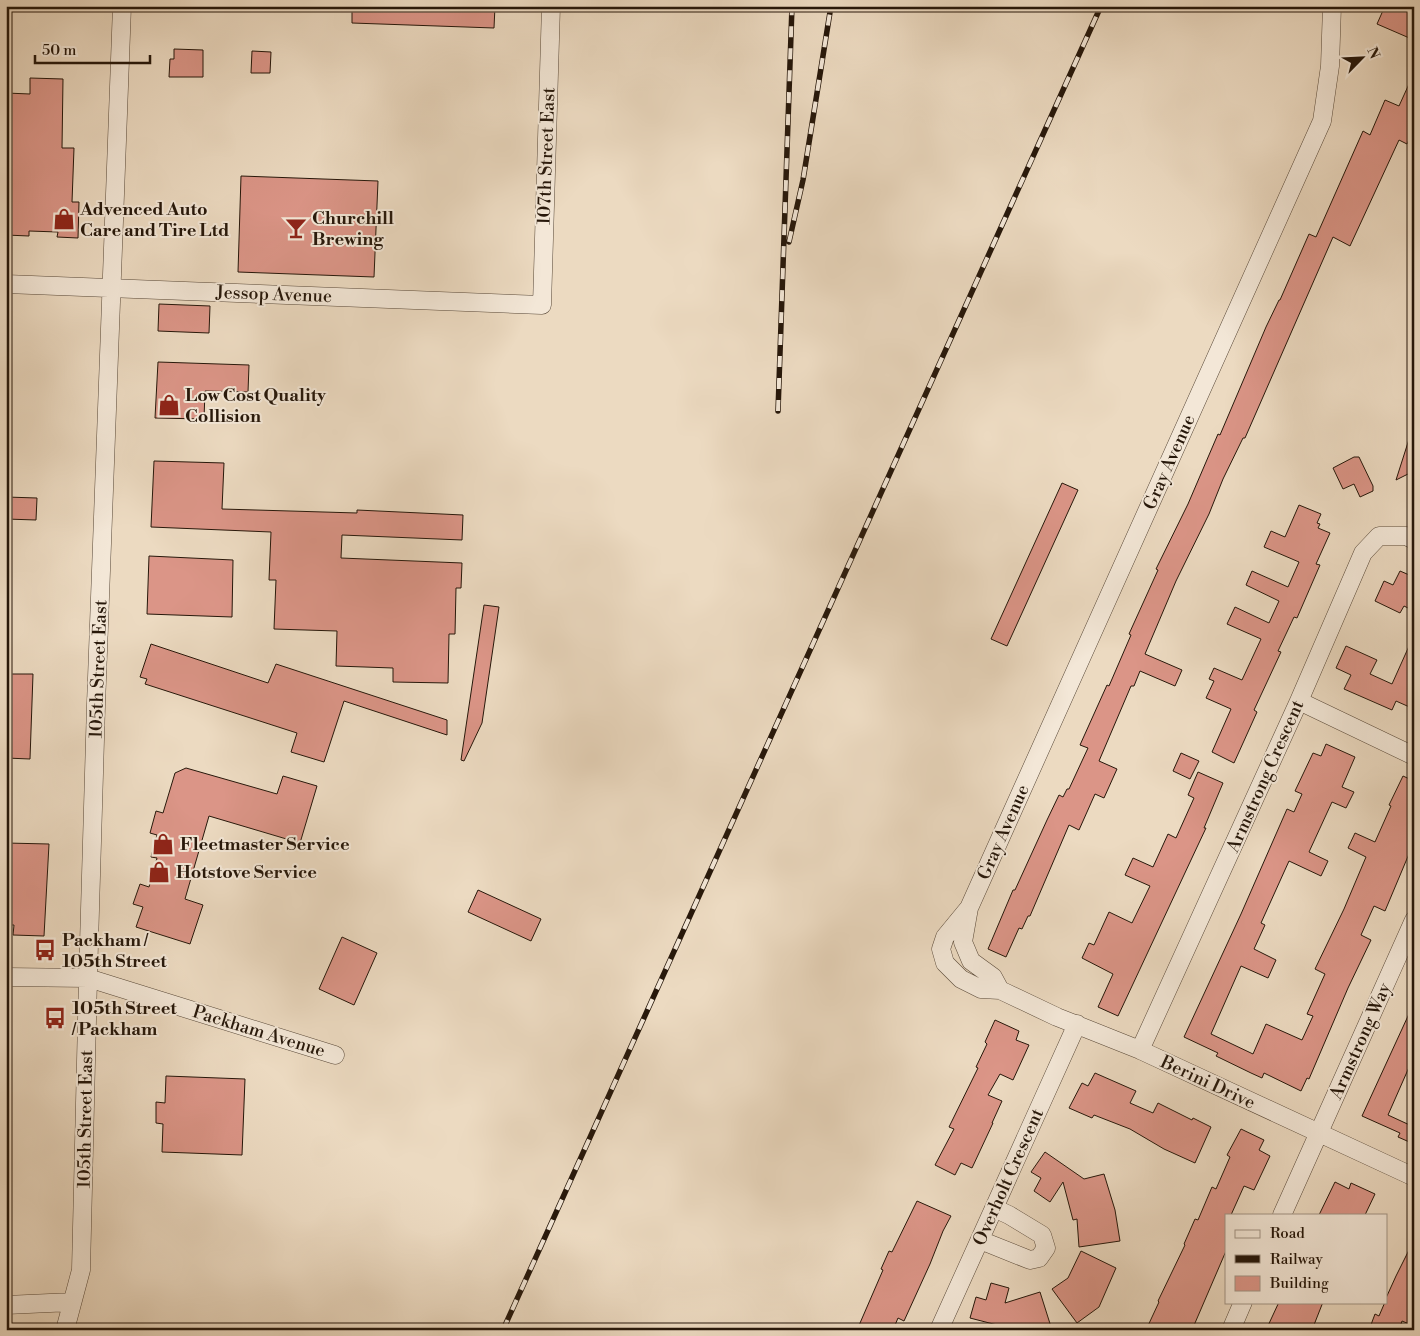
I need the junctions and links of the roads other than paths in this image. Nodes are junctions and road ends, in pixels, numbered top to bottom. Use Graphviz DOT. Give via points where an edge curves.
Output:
graph roads {
  1 [pos="122,6"];
  2 [pos="551,6"];
  3 [pos="1332,6"];
  4 [pos="6,284"];
  5 [pos="112,288"];
  6 [pos="542,305"];
  7 [pos="1414,540"];
  8 [pos="1299,701"];
  9 [pos="1414,756"];
  10 [pos="969,908"];
  11 [pos="1414,920"];
  12 [pos="6,977"];
  13 [pos="88,978"];
  14 [pos="1000,990"];
  15 [pos="1077,1024"];
  16 [pos="1140,1050"];
  17 [pos="335,1055"];
  18 [pos="1319,1134"];
  19 [pos="1414,1177"];
  20 [pos="994,1208"];
  21 [pos="1282,1214"];
  22 [pos="980,1240"];
  23 [pos="72,1302"];
  24 [pos="1242,1304"];
  25 [pos="6,1305"];
  26 [pos="65,1330"];
  27 [pos="939,1330"];
  28 [pos="1231,1330"];
  1 -- 5 [label="street, 105th Street East"];
  2 -- 6 [label="street, 107th Street East"];
  3 -- 10 [label="street, Gray Avenue" via="1330,66 1322,121"];
  4 -- 5 [label="street, Jessop Avenue"];
  5 -- 6 [label="street, Jessop Avenue"];
  5 -- 13 [label="street, 105th Street East"];
  7 -- 8 [label="street, Armstrong Crescent" via="1406,536 1379,536 1364,554"];
  8 -- 9 [label="street"];
  8 -- 16 [label="street, Armstrong Crescent"];
  10 -- 14 [label="street, Gray Avenue" via="963,942 971,961 993,977"];
  10 -- 14 [label="street, Gray Avenue" via="945,937 941,949 945,963 961,979 982,989"];
  11 -- 18 [label="street, Armstrong Way"];
  12 -- 13 [label="street, Packham Avenue"];
  13 -- 17 [label="street, Packham Avenue"];
  13 -- 23 [label="street, 105th Street East" via="81,1270"];
  14 -- 15 [label="street, Berini Drive"];
  15 -- 16 [label="street, Berini Drive"];
  15 -- 20 [label="street, Overholt Crescent"];
  16 -- 18 [label="street, Berini Drive"];
  18 -- 19 [label="street, Berini Drive"];
  18 -- 21 [label="street"];
  20 -- 22 [label="street, Overholt Crescent"];
  20 -- 22 [label="street" via="1042,1235 1046,1248 1039,1258 1030,1260"];
  22 -- 27 [label="street, Overholt Crescent"];
  23 -- 25 [label="street"];
  23 -- 26 [label="street, 105th Street East"];
  24 -- 28 [label="street"];
}
